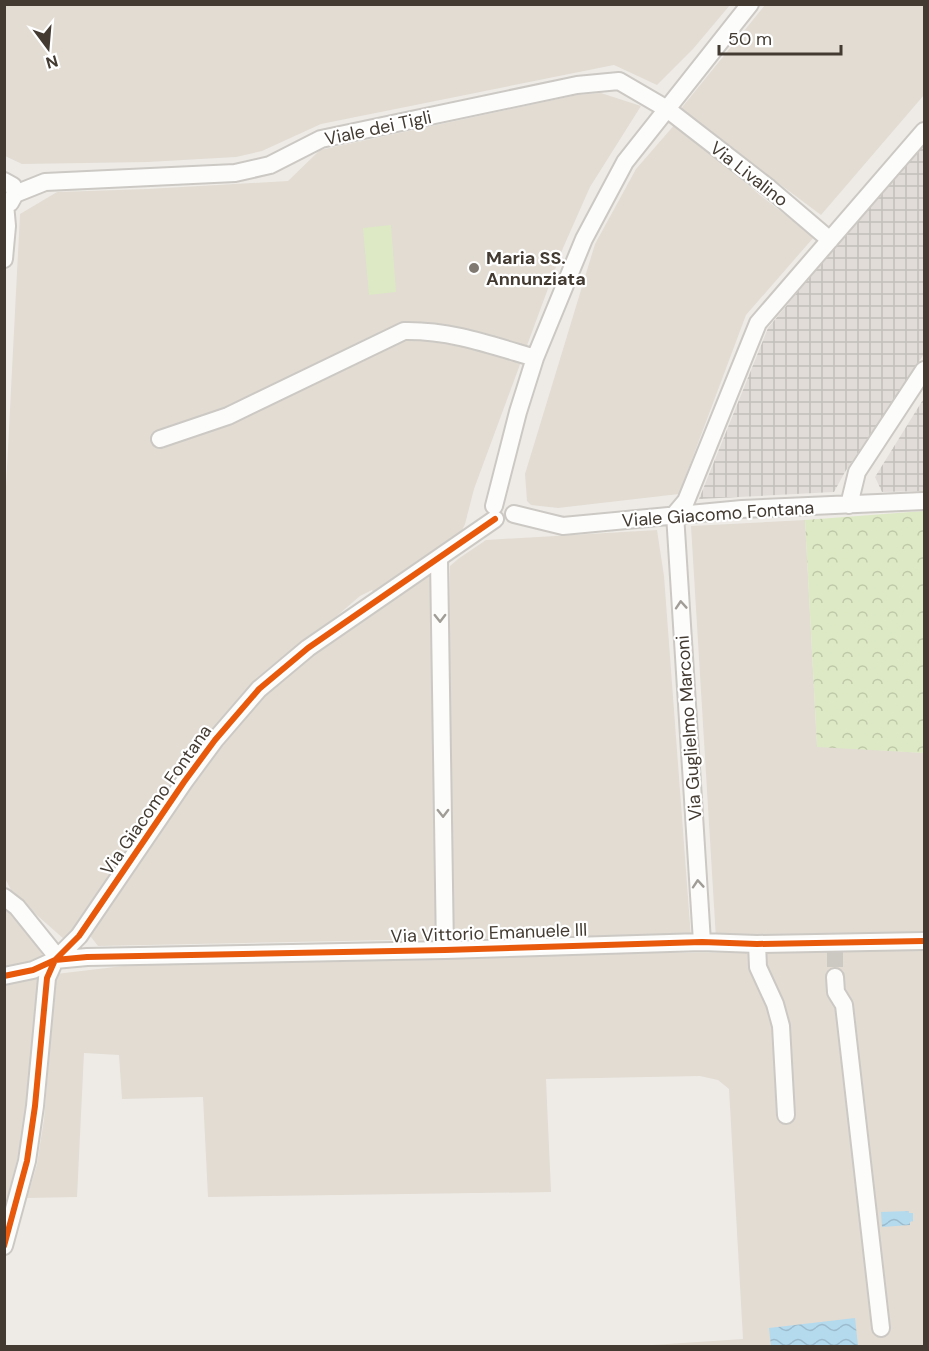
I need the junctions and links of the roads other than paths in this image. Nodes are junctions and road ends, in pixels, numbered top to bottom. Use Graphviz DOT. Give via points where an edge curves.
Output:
graph roads {
  1 [pos="750,4"];
  2 [pos="667,109"];
  3 [pos="924,131"];
  4 [pos="7,196"];
  5 [pos="830,240"];
  6 [pos="4,259"];
  7 [pos="535,358"];
  8 [pos="924,370"];
  9 [pos="160,439"];
  10 [pos="924,501"];
  11 [pos="849,505"];
  12 [pos="494,513"];
  13 [pos="675,514"];
  14 [pos="439,559"];
  15 [pos="4,897"];
  16 [pos="924,941"];
  17 [pos="702,942"];
  18 [pos="757,944"];
  19 [pos="445,950"];
  20 [pos="55,960"];
  21 [pos="4,976"];
  22 [pos="835,977"];
  23 [pos="786,1115"];
  24 [pos="4,1246"];
  25 [pos="881,1328"];
  1 -- 2 [label="street"];
  2 -- 4 [label="street, Viale dei Tigli" via="619,81 577,85 321,139 270,165 235,173 45,182"];
  2 -- 5 [label="street, Via Livalino"];
  2 -- 7 [label="street" via="625,162 584,239"];
  3 -- 5 [label="street"];
  4 -- 6 [label="street"];
  5 -- 13 [label="street" via="758,323 686,501"];
  7 -- 9 [label="street" via="452,334 404,331 228,416"];
  7 -- 12 [label="street"];
  8 -- 11 [label="street" via="857,472"];
  10 -- 11 [label="street, Viale Giacomo Fontana"];
  11 -- 13 [label="street, Viale Giacomo Fontana"];
  12 -- 13 [label="street, Viale Giacomo Fontana" via="501,523 514,514 563,526"];
  12 -- 14 [label="street, Via Giacomo Fontana"];
  17 -- 13 [label="street, Via Guglielmo Marconi, one-way"];
  14 -- 19 [label="street, one-way"];
  14 -- 20 [label="street, Via Giacomo Fontana" via="308,648 245,704 184,782 79,936"];
  15 -- 20 [label="street" via="17,907 54,953"];
  16 -- 18 [label="street, Via Vittorio Emanuele III" via="835,947"];
  17 -- 18 [label="street, Via Vittorio Emanuele III"];
  17 -- 19 [label="street, Via Vittorio Emanuele III"];
  18 -- 23 [label="street" via="758,967 781,1026"];
  19 -- 20 [label="street, Via Vittorio Emanuele III"];
  20 -- 21 [label="street"];
  20 -- 24 [label="street" via="47,978 27,1161"];
  22 -- 25 [label="street" via="836,992 844,1005"];
}
